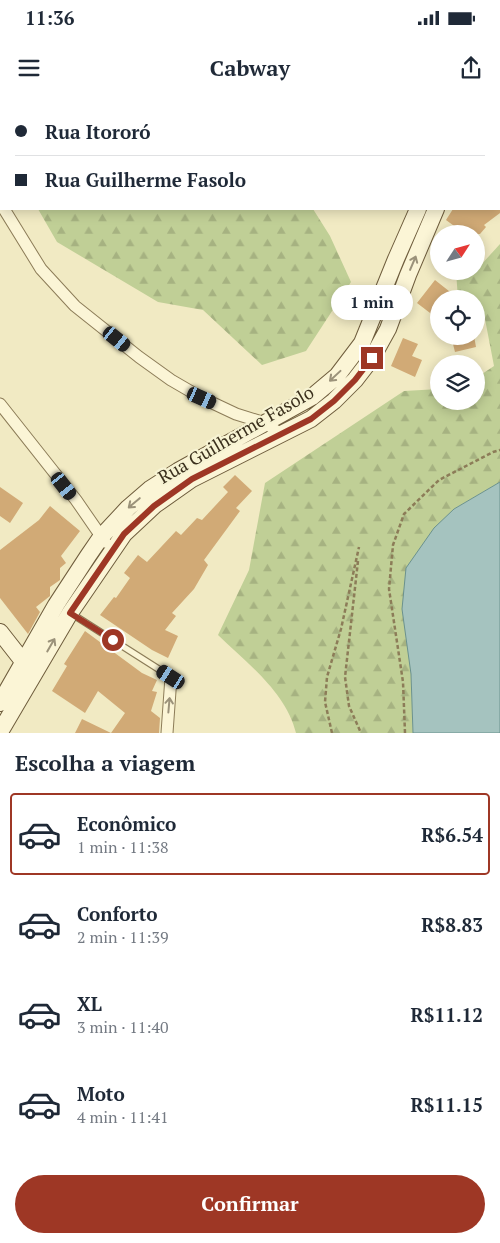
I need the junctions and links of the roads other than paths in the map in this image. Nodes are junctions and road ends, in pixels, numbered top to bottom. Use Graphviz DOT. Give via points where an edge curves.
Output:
graph roads {
  1 [pos="5,210"];
  2 [pos="418,210"];
  3 [pos="436,210"];
  4 [pos="0,404"];
  5 [pos="265,423"];
  6 [pos="280,434"];
  7 [pos="101,537"];
  8 [pos="111,552"];
  9 [pos="63,609"];
  10 [pos="0,632"];
  11 [pos="23,661"];
  12 [pos="34,675"];
  13 [pos="171,677"];
  14 [pos="0,703"];
  15 [pos="0,732"];
  16 [pos="167,733"];
  1 -- 5 [label="street" via="41,268 75,306 171,380 236,414"];
  2 -- 5 [label="main road, Rua Guilherme Fasolo, one-way" via="362,343 352,359 312,396"];
  6 -- 3 [label="main road, Rua Guilherme Fasolo, one-way" via="311,419 334,401 372,358 388,329"];
  4 -- 7 [label="street"];
  5 -- 6 [label="street"];
  5 -- 7 [label="main road, Rua Guilherme Fasolo, one-way" via="150,489"];
  6 -- 8 [label="main road, Rua Guilherme Fasolo" via="184,484 154,506 124,534"];
  7 -- 8 [label="street"];
  7 -- 9 [label="main road, Rua Guilherme Fasolo"];
  8 -- 9 [label="main road, Rua Guilherme Fasolo"];
  9 -- 11 [label="main road, Rua Guilherme Fasolo"];
  12 -- 9 [label="main road, Rua Guilherme Fasolo, one-way"];
  9 -- 13 [label="lane"];
  10 -- 11 [label="main road"];
  11 -- 12 [label="main road"];
  11 -- 14 [label="main road, Rua Guilherme Fasolo"];
  12 -- 15 [label="main road, Rua Guilherme Fasolo"];
  16 -- 13 [label="street, one-way"];
}
